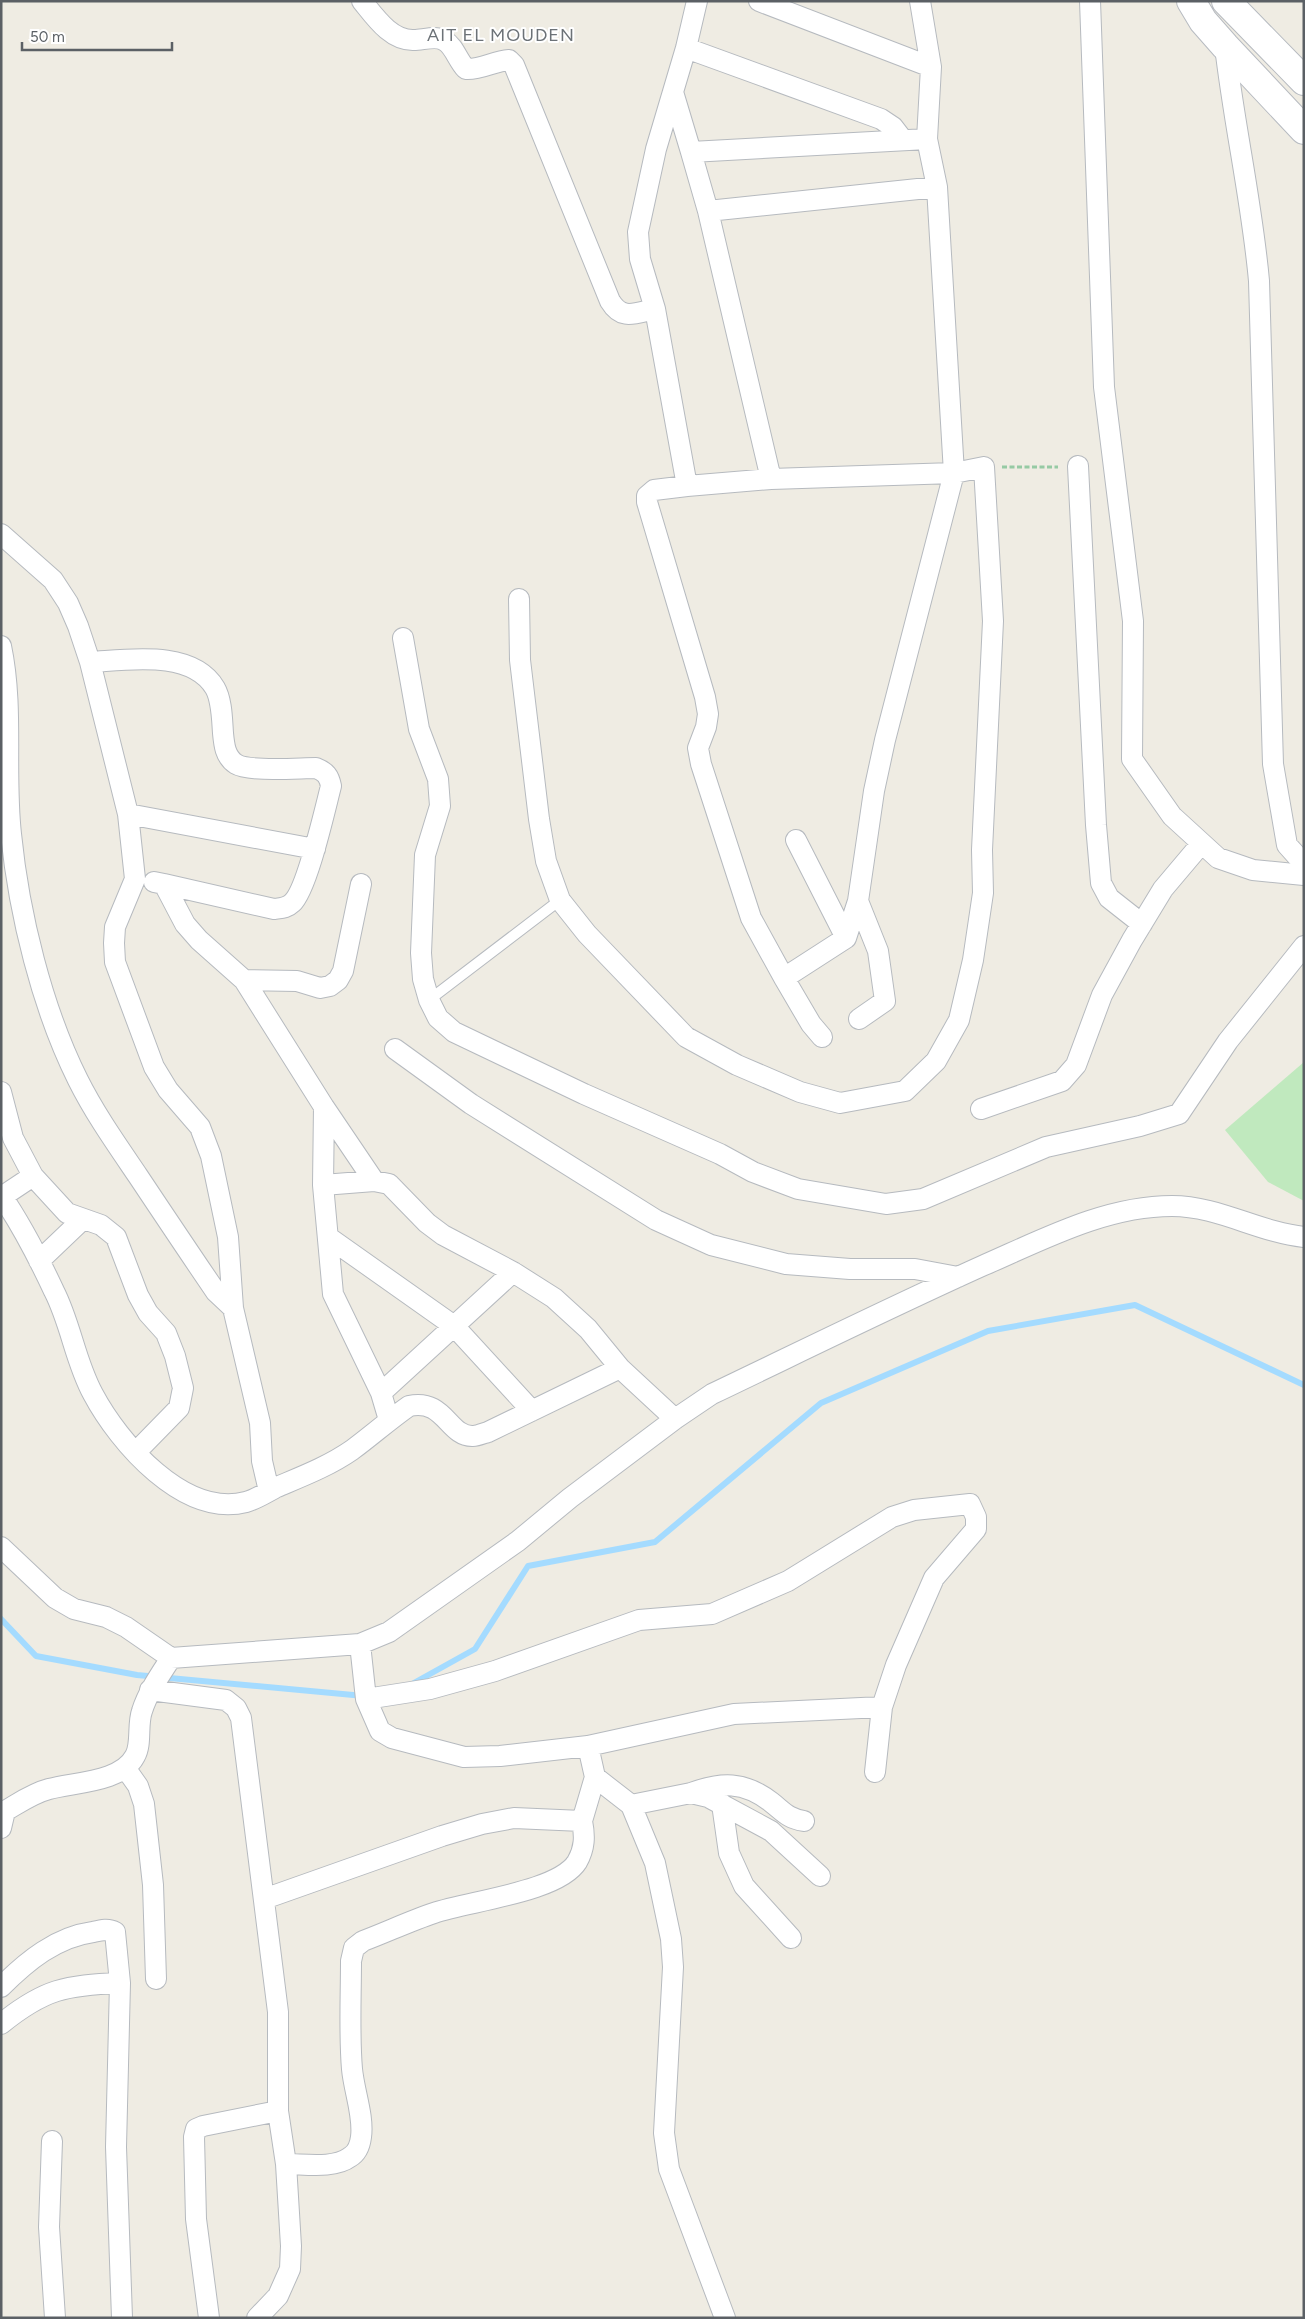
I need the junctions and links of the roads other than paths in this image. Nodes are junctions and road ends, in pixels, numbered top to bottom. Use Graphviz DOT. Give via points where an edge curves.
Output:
graph roads {
  1 [pos="362,1"];
  2 [pos="759,1"];
  3 [pos="1090,1"];
  4 [pos="1226,1"];
  5 [pos="694,2"];
  6 [pos="915,3"];
  7 [pos="1200,8"];
  8 [pos="1225,46"];
  9 [pos="686,48"];
  10 [pos="931,67"];
  11 [pos="1302,75"];
  12 [pos="673,92"];
  13 [pos="1304,130"];
  14 [pos="926,139"];
  15 [pos="903,140"];
  16 [pos="691,152"];
  17 [pos="937,187"];
  18 [pos="708,211"];
  19 [pos="655,309"];
  20 [pos="1078,466"];
  21 [pos="954,473"];
  22 [pos="771,479"];
  23 [pos="687,486"];
  24 [pos="1,534"];
  25 [pos="520,599"];
  26 [pos="403,638"];
  27 [pos="1,646"];
  28 [pos="90,662"];
  29 [pos="128,814"];
  30 [pos="796,840"];
  31 [pos="1201,844"];
  32 [pos="315,850"];
  33 [pos="1304,864"];
  34 [pos="1304,875"];
  35 [pos="135,879"];
  36 [pos="164,884"];
  37 [pos="361,884"];
  38 [pos="560,900"];
  39 [pos="858,901"];
  40 [pos="1142,924"];
  41 [pos="846,938"];
  42 [pos="1304,946"];
  43 [pos="784,978"];
  44 [pos="244,980"];
  45 [pos="429,1000"];
  46 [pos="859,1019"];
  47 [pos="822,1037"];
  48 [pos="395,1049"];
  49 [pos="1,1092"];
  50 [pos="324,1107"];
  51 [pos="981,1109"];
  52 [pos="33,1176"];
  53 [pos="374,1181"];
  54 [pos="323,1185"];
  55 [pos="2,1195"];
  56 [pos="82,1220"];
  57 [pos="328,1237"];
  58 [pos="1304,1237"];
  59 [pos="38,1262"];
  60 [pos="513,1272"];
  61 [pos="958,1277"];
  62 [pos="233,1308"];
  63 [pos="454,1326"];
  64 [pos="620,1368"];
  65 [pos="381,1393"];
  66 [pos="532,1411"];
  67 [pos="675,1419"];
  68 [pos="389,1420"];
  69 [pos="136,1452"];
  70 [pos="269,1491"];
  71 [pos="1,1547"];
  72 [pos="360,1644"];
  73 [pos="171,1658"];
  74 [pos="150,1690"];
  75 [pos="366,1699"];
  76 [pos="882,1707"];
  77 [pos="588,1746"];
  78 [pos="126,1769"];
  79 [pos="875,1772"];
  80 [pos="595,1777"];
  81 [pos="691,1793"];
  82 [pos="722,1804"];
  83 [pos="631,1805"];
  84 [pos="3,1817"];
  85 [pos="582,1821"];
  86 [pos="804,1821"];
  87 [pos="820,1876"];
  88 [pos="264,1899"];
  89 [pos="791,1938"];
  90 [pos="156,1980"];
  91 [pos="120,1983"];
  92 [pos="1,1987"];
  93 [pos="1,2024"];
  94 [pos="278,2111"];
  95 [pos="52,2140"];
  96 [pos="286,2164"];
  97 [pos="55,2318"];
  98 [pos="122,2318"];
  99 [pos="209,2318"];
  100 [pos="257,2318"];
  101 [pos="725,2318"];
  1 -- 19 [label="street" via="400,38 446,41 466,69 503,60 514,65 610,301 616,311 624,315"];
  2 -- 10 [label="street"];
  3 -- 31 [label="street" via="1104,387 1133,621 1132,760 1172,816"];
  4 -- 11 [label="street"];
  5 -- 9 [label="street"];
  6 -- 10 [label="street"];
  7 -- 8 [label="street"];
  8 -- 13 [label="street"];
  8 -- 33 [label="street" via="1233,111 1252,211 1259,281 1273,764 1288,845"];
  9 -- 12 [label="street"];
  9 -- 15 [label="street" via="881,119"];
  10 -- 14 [label="street"];
  12 -- 16 [label="street"];
  12 -- 19 [label="street" via="656,149 638,232 640,259"];
  14 -- 15 [label="street"];
  14 -- 17 [label="street"];
  15 -- 16 [label="street"];
  16 -- 18 [label="street"];
  17 -- 18 [label="street"];
  17 -- 21 [label="street"];
  18 -- 22 [label="street"];
  19 -- 23 [label="street"];
  20 -- 40 [label="street" via="1101,883 1109,898"];
  21 -- 22 [label="street"];
  21 -- 38 [label="street" via="984,467 993,621 982,850 983,893 973,960 959,1020 936,1061 905,1090 840,1103 800,1092 737,1065 686,1037"];
  21 -- 39 [label="street" via="884,740"];
  22 -- 23 [label="street"];
  23 -- 43 [label="street" via="654,490 647,502 705,697 708,714 698,748 701,764 751,918"];
  24 -- 28 [label="street" via="53,580 75,618"];
  25 -- 38 [label="street" via="520,660 539,819 546,861"];
  26 -- 45 [label="street" via="419,729 438,779 440,806 425,855 421,953"];
  27 -- 62 [label="street" via="10,705 7,774 11,834 21,903 41,983 78,1079 98,1116 216,1292"];
  28 -- 29 [label="street"];
  28 -- 32 [label="street" via="152,658 199,671 215,688 227,755 235,764 247,768 316,768 323,771 331,786"];
  29 -- 32 [label="street"];
  29 -- 35 [label="street"];
  30 -- 41 [label="street"];
  31 -- 34 [label="street" via="1218,858 1253,870"];
  31 -- 40 [label="street" via="1163,889"];
  32 -- 36 [label="street" via="298,895 284,908 274,909"];
  35 -- 36 [label="street"];
  35 -- 62 [label="street" via="116,927 115,962 154,1067 168,1090 200,1127 210,1156 228,1236"];
  36 -- 44 [label="street" via="185,924"];
  37 -- 44 [label="street" via="343,971 338,980 320,988 297,981"];
  38 -- 45 [label="lane"];
  39 -- 41 [label="street"];
  39 -- 46 [label="street" via="878,951 885,1001"];
  40 -- 51 [label="street" via="1102,995 1076,1064 1062,1081"];
  41 -- 43 [label="street"];
  42 -- 45 [label="street" via="1228,1041 1179,1114 1046,1147 923,1199 886,1204 798,1189 753,1172 454,1032 438,1018"];
  43 -- 47 [label="street"];
  44 -- 50 [label="street"];
  48 -- 61 [label="street" via="471,1104 656,1220 711,1245 786,1264 850,1269 915,1269"];
  49 -- 52 [label="street" via="13,1138"];
  50 -- 53 [label="street"];
  50 -- 54 [label="street"];
  52 -- 55 [label="street"];
  52 -- 56 [label="street" via="67,1213"];
  53 -- 54 [label="street"];
  53 -- 60 [label="street" via="389,1184 442,1234"];
  54 -- 57 [label="street"];
  55 -- 59 [label="street"];
  56 -- 59 [label="street"];
  56 -- 69 [label="street" via="101,1225 116,1237 138,1295 148,1313 166,1333 183,1388 179,1408"];
  57 -- 63 [label="street"];
  57 -- 65 [label="street" via="333,1294"];
  58 -- 61 [label="street" via="1266,1230 1194,1208 1139,1208 1025,1245"];
  59 -- 69 [label="street" via="55,1291 92,1393"];
  60 -- 63 [label="street"];
  60 -- 64 [label="street" via="554,1298 588,1329"];
  61 -- 67 [label="street" via="712,1394"];
  62 -- 70 [label="street" via="260,1423 262,1461"];
  63 -- 65 [label="street"];
  63 -- 66 [label="street"];
  64 -- 66 [label="street"];
  64 -- 67 [label="street"];
  65 -- 68 [label="street"];
  66 -- 68 [label="street" via="472,1436 458,1431 432,1407 420,1404 409,1406"];
  67 -- 72 [label="street" via="510,1547 389,1632"];
  68 -- 70 [label="street" via="344,1454"];
  69 -- 70 [label="street" via="170,1484 192,1497 218,1504 247,1502"];
  71 -- 73 [label="street" via="55,1598 74,1609 106,1617 126,1627"];
  72 -- 73 [label="street"];
  72 -- 75 [label="street"];
  73 -- 74 [label="street"];
  74 -- 78 [label="street" via="141,1712 136,1756"];
  74 -- 88 [label="street" via="226,1700 236,1708 242,1727"];
  75 -- 76 [label="street" via="430,1688 495,1671 639,1620 712,1614 788,1581 892,1517 914,1510 970,1504 976,1517 976,1529 934,1578 896,1665"];
  75 -- 77 [label="street" via="380,1731 392,1738 464,1757"];
  76 -- 77 [label="street" via="734,1714"];
  76 -- 79 [label="street"];
  77 -- 80 [label="street"];
  78 -- 84 [label="street" via="112,1776 47,1789"];
  78 -- 90 [label="street" via="138,1786 144,1804 153,1885"];
  80 -- 83 [label="street"];
  80 -- 85 [label="street"];
  81 -- 82 [label="street"];
  81 -- 83 [label="street"];
  81 -- 86 [label="street" via="711,1786 733,1785 753,1789 789,1818"];
  82 -- 87 [label="street" via="771,1831"];
  82 -- 89 [label="street" via="730,1853 744,1886"];
  83 -- 101 [label="street" via="655,1863 671,1939 673,1967 664,2133 669,2169"];
  85 -- 88 [label="street" via="514,1818 482,1824"];
  85 -- 96 [label="street" via="586,1839 577,1863 554,1881 435,1912 363,1941 354,1948 350,1961 351,2066 360,2122 358,2149 350,2158 339,2162"];
  88 -- 94 [label="street" via="278,2012"];
  91 -- 92 [label="street" via="117,1937 110,1929 76,1934 59,1941"];
  91 -- 93 [label="street" via="78,1984 52,1992 23,2006"];
  91 -- 98 [label="street" via="116,2147"];
  94 -- 96 [label="street"];
  94 -- 99 [label="street" via="196,2129 196,2220"];
  95 -- 97 [label="street" via="49,2227"];
  96 -- 100 [label="street" via="290,2268 278,2296"];
}
